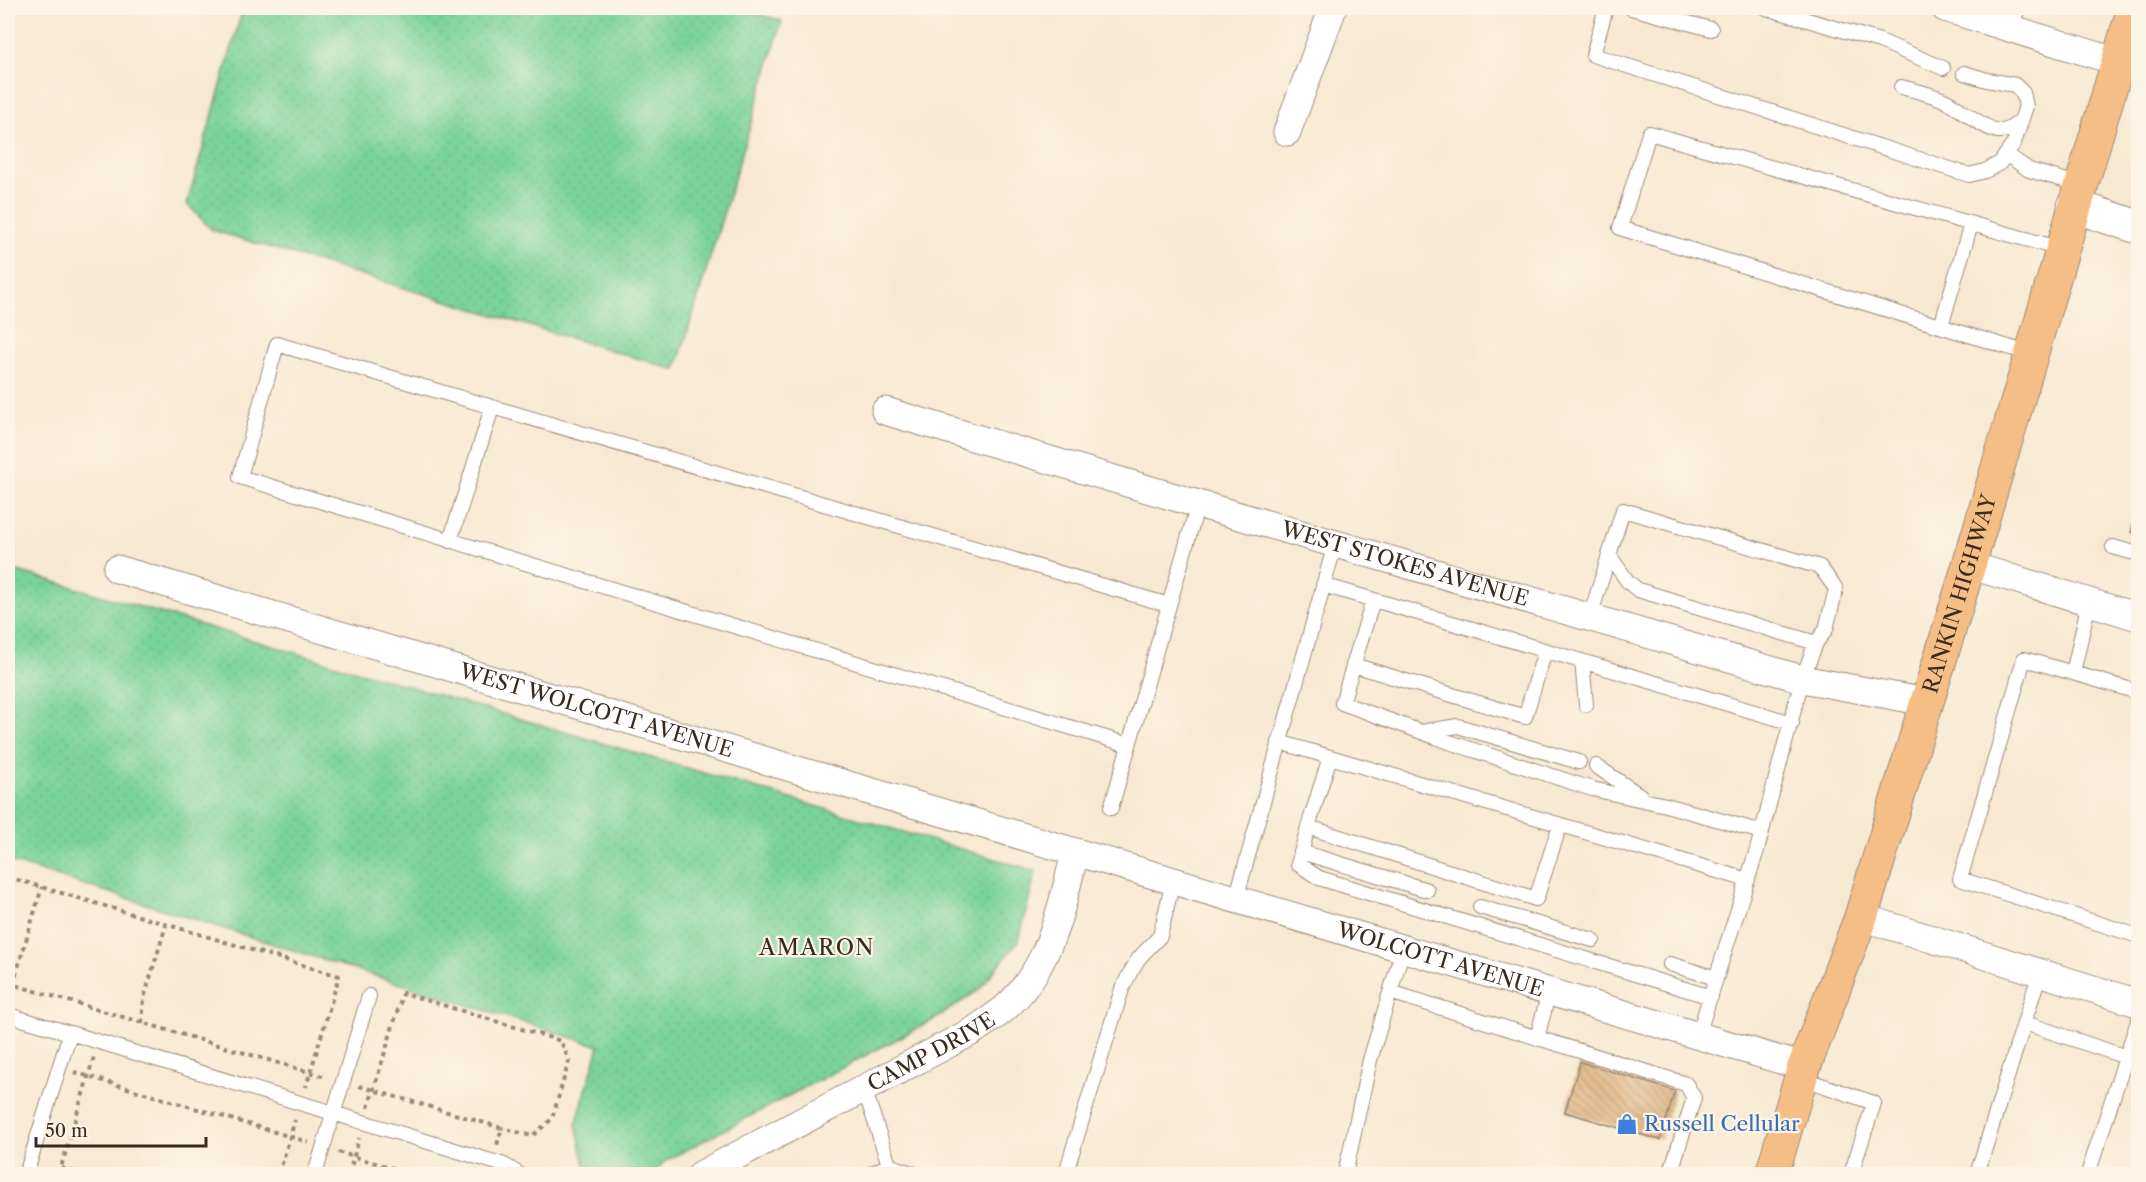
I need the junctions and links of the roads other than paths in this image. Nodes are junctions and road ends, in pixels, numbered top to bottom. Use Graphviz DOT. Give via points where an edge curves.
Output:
graph roads {
  1 [pos="1333,8"];
  2 [pos="1606,8"];
  3 [pos="1631,8"];
  4 [pos="1766,8"];
  5 [pos="1945,8"];
  6 [pos="2134,8"];
  7 [pos="2015,18"];
  8 [pos="1711,29"];
  9 [pos="2118,62"];
  10 [pos="1943,68"];
  11 [pos="1964,73"];
  12 [pos="1901,87"];
  13 [pos="2022,119"];
  14 [pos="1287,132"];
  15 [pos="2006,154"];
  16 [pos="2077,196"];
  17 [pos="1971,224"];
  18 [pos="2139,227"];
  19 [pos="2061,249"];
  20 [pos="1941,326"];
  21 [pos="2031,354"];
  22 [pos="492,408"];
  23 [pos="885,411"];
  24 [pos="1198,504"];
  25 [pos="450,541"];
  26 [pos="1335,544"];
  27 [pos="2113,547"];
  28 [pos="2139,554"];
  29 [pos="1609,555"];
  30 [pos="1969,565"];
  31 [pos="117,569"];
  32 [pos="1323,585"];
  33 [pos="1373,600"];
  34 [pos="2089,602"];
  35 [pos="1169,605"];
  36 [pos="1590,617"];
  37 [pos="2139,617"];
  38 [pos="1816,643"];
  39 [pos="1545,651"];
  40 [pos="1582,661"];
  41 [pos="1353,665"];
  42 [pos="2073,673"];
  43 [pos="1802,679"];
  44 [pos="2139,692"];
  45 [pos="1926,702"];
  46 [pos="1586,705"];
  47 [pos="1792,723"];
  48 [pos="1424,732"];
  49 [pos="1280,742"];
  50 [pos="1129,745"];
  51 [pos="1330,757"];
  52 [pos="1580,762"];
  53 [pos="1596,766"];
  54 [pos="1648,801"];
  55 [pos="1111,808"];
  56 [pos="1560,825"];
  57 [pos="1308,826"];
  58 [pos="1762,832"];
  59 [pos="1301,852"];
  60 [pos="1076,853"];
  61 [pos="1748,880"];
  62 [pos="1173,881"];
  63 [pos="1427,890"];
  64 [pos="1236,899"];
  65 [pos="1480,907"];
  66 [pos="1861,917"];
  67 [pos="2139,936"];
  68 [pos="1593,940"];
  69 [pos="1403,949"];
  70 [pos="1670,964"];
  71 [pos="2040,972"];
  72 [pos="1716,978"];
  73 [pos="1390,992"];
  74 [pos="1549,992"];
  75 [pos="369,996"];
  76 [pos="1711,997"];
  77 [pos="2139,1002"];
  78 [pos="8,1015"];
  79 [pos="2139,1021"];
  80 [pos="2025,1023"];
  81 [pos="70,1033"];
  82 [pos="1698,1035"];
  83 [pos="1538,1038"];
  84 [pos="2126,1057"];
  85 [pos="1802,1072"];
  86 [pos="864,1088"];
  87 [pos="333,1114"];
  88 [pos="889,1165"];
  89 [pos="2092,1173"];
  90 [pos="26,1174"];
  91 [pos="315,1174"];
  92 [pos="519,1174"];
  93 [pos="702,1174"];
  94 [pos="871,1174"];
  95 [pos="914,1174"];
  96 [pos="1067,1174"];
  97 [pos="1345,1174"];
  98 [pos="1670,1174"];
  99 [pos="1772,1174"];
  100 [pos="1851,1174"];
  101 [pos="1977,1174"];
  1 -- 14 [label="street"];
  2 -- 15 [label="lane" via="1593,55 1969,175 2000,163"];
  3 -- 8 [label="lane"];
  4 -- 10 [label="lane" via="1880,41"];
  5 -- 7 [label="street"];
  6 -- 9 [label="highway, RANKIN HIGHWAY"];
  7 -- 9 [label="street"];
  9 -- 16 [label="highway, RANKIN HIGHWAY"];
  11 -- 13 [label="lane" via="2015,85 2023,93 2026,106"];
  12 -- 13 [label="lane" via="1942,99 1998,131 2012,128"];
  13 -- 15 [label="lane"];
  15 -- 16 [label="lane"];
  16 -- 18 [label="street"];
  16 -- 19 [label="highway, RANKIN HIGHWAY"];
  17 -- 19 [label="lane"];
  17 -- 20 [label="lane"];
  17 -- 20 [label="lane" via="1649,133 1620,228"];
  19 -- 21 [label="highway, RANKIN HIGHWAY"];
  20 -- 21 [label="lane"];
  21 -- 30 [label="highway, RANKIN HIGHWAY"];
  22 -- 25 [label="lane"];
  22 -- 25 [label="lane" via="277,344 240,477"];
  22 -- 35 [label="lane"];
  23 -- 24 [label="street, WEST STOKES AVENUE"];
  24 -- 26 [label="street, WEST STOKES AVENUE"];
  24 -- 35 [label="lane"];
  25 -- 50 [label="lane"];
  26 -- 32 [label="lane"];
  26 -- 36 [label="street, WEST STOKES AVENUE"];
  27 -- 28 [label="lane"];
  29 -- 36 [label="lane"];
  29 -- 38 [label="lane" via="1638,590"];
  29 -- 38 [label="lane" via="1623,510 1820,567 1836,590 1826,628"];
  30 -- 34 [label="street"];
  30 -- 45 [label="highway, RANKIN HIGHWAY"];
  31 -- 60 [label="street, WEST WOLCOTT AVENUE"];
  32 -- 33 [label="lane"];
  32 -- 49 [label="lane"];
  33 -- 39 [label="lane"];
  33 -- 41 [label="lane"];
  34 -- 37 [label="street"];
  34 -- 42 [label="lane"];
  35 -- 50 [label="lane"];
  36 -- 43 [label="street, WEST STOKES AVENUE"];
  38 -- 43 [label="lane"];
  39 -- 40 [label="lane"];
  39 -- 41 [label="lane" via="1525,717"];
  40 -- 46 [label="lane"];
  40 -- 47 [label="lane"];
  41 -- 48 [label="lane" via="1342,703"];
  42 -- 44 [label="lane"];
  42 -- 67 [label="lane" via="2024,659 1960,879"];
  43 -- 45 [label="street, WEST STOKES AVENUE"];
  43 -- 47 [label="lane"];
  45 -- 66 [label="highway, RANKIN HIGHWAY"];
  47 -- 58 [label="lane"];
  48 -- 52 [label="lane" via="1458,726"];
  48 -- 54 [label="lane" via="1592,789"];
  49 -- 51 [label="lane"];
  49 -- 64 [label="lane"];
  50 -- 55 [label="lane"];
  51 -- 56 [label="lane"];
  51 -- 57 [label="lane"];
  53 -- 54 [label="lane"];
  54 -- 58 [label="lane"];
  56 -- 57 [label="lane" via="1536,899"];
  56 -- 61 [label="lane"];
  57 -- 59 [label="lane"];
  58 -- 61 [label="lane"];
  59 -- 63 [label="lane"];
  59 -- 76 [label="lane" via="1298,864 1319,878"];
  60 -- 62 [label="street, WOLCOTT AVENUE"];
  60 -- 86 [label="street, CAMP DRIVE" via="1058,922 1030,981 1004,1009 973,1031"];
  61 -- 72 [label="lane"];
  62 -- 64 [label="street, WOLCOTT AVENUE"];
  62 -- 96 [label="lane" via="1160,936 1140,958 1122,989"];
  64 -- 69 [label="street, WOLCOTT AVENUE"];
  65 -- 68 [label="lane"];
  66 -- 71 [label="street"];
  66 -- 85 [label="highway, RANKIN HIGHWAY"];
  69 -- 73 [label="lane"];
  69 -- 74 [label="street, WOLCOTT AVENUE"];
  70 -- 72 [label="lane"];
  71 -- 77 [label="street"];
  71 -- 80 [label="lane"];
  72 -- 76 [label="lane"];
  73 -- 83 [label="lane"];
  73 -- 97 [label="lane" via="1370,1060"];
  74 -- 82 [label="street, WOLCOTT AVENUE"];
  74 -- 83 [label="lane"];
  75 -- 87 [label="lane"];
  76 -- 82 [label="lane"];
  78 -- 81 [label="lane"];
  79 -- 84 [label="lane"];
  80 -- 84 [label="lane"];
  80 -- 101 [label="lane"];
  81 -- 87 [label="lane"];
  81 -- 90 [label="lane"];
  82 -- 85 [label="street, WOLCOTT AVENUE"];
  83 -- 98 [label="lane" via="1686,1084 1694,1098"];
  84 -- 89 [label="lane"];
  85 -- 99 [label="highway, RANKIN HIGHWAY"];
  85 -- 100 [label="lane" via="1874,1103"];
  86 -- 88 [label="lane"];
  86 -- 93 [label="street, CAMP DRIVE"];
  87 -- 91 [label="lane"];
  87 -- 92 [label="lane" via="504,1165"];
  88 -- 94 [label="lane"];
  88 -- 95 [label="lane"];
}
